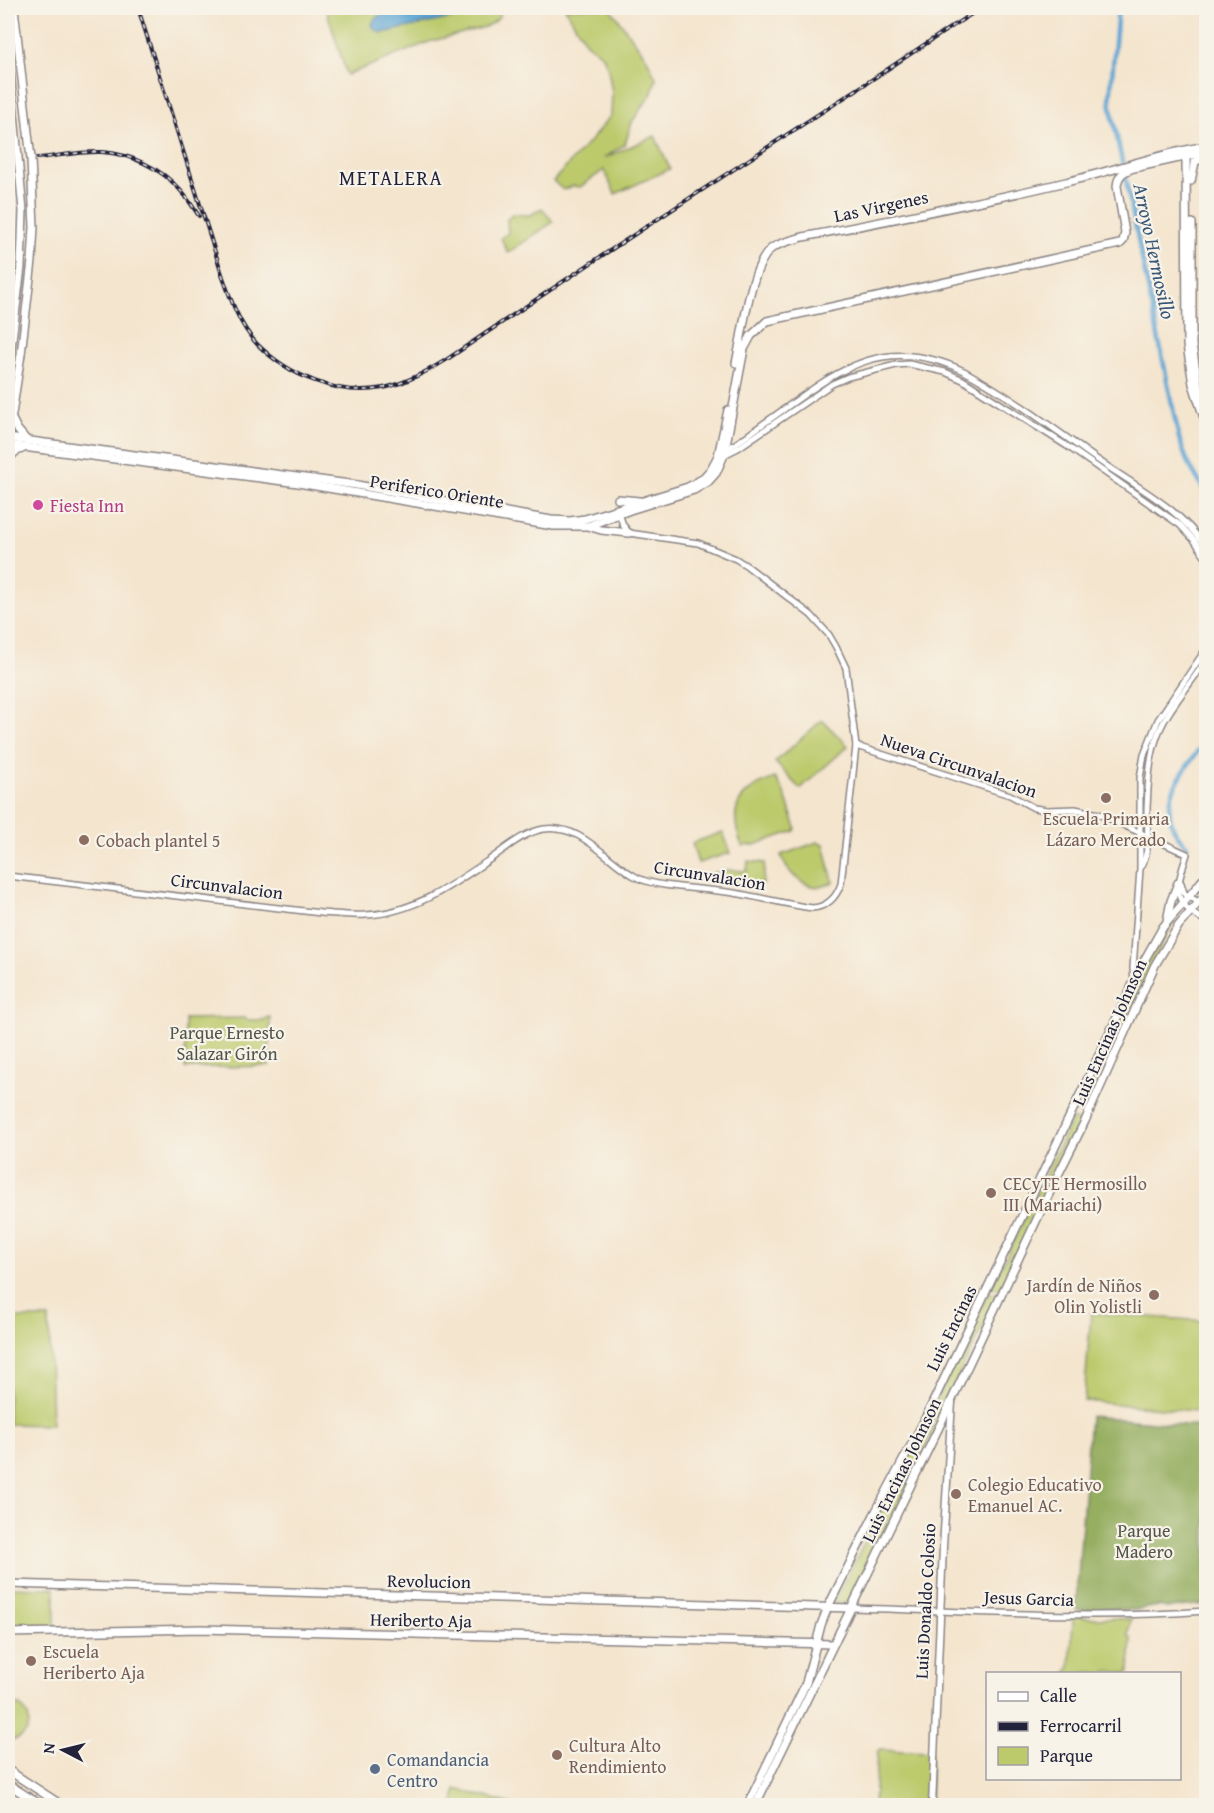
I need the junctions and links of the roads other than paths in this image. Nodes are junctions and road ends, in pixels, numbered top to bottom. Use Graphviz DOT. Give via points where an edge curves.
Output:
graph roads {
  1 [pos="14,8"];
  2 [pos="8,50"];
  3 [pos="1206,146"];
  4 [pos="1188,153"];
  5 [pos="1206,154"];
  6 [pos="1123,169"];
  7 [pos="1191,181"];
  8 [pos="744,343"];
  9 [pos="8,372"];
  10 [pos="1206,410"];
  11 [pos="12,419"];
  12 [pos="1206,424"];
  13 [pos="8,443"];
  14 [pos="26,444"];
  15 [pos="721,453"];
  16 [pos="8,460"];
  17 [pos="1119,475"];
  18 [pos="1115,481"];
  19 [pos="618,499"];
  20 [pos="641,501"];
  21 [pos="619,511"];
  22 [pos="588,526"];
  23 [pos="629,532"];
  24 [pos="1206,548"];
  25 [pos="1206,557"];
  26 [pos="1206,649"];
  27 [pos="1206,660"];
  28 [pos="856,746"];
  29 [pos="1141,833"];
  30 [pos="1148,836"];
  31 [pos="1140,869"];
  32 [pos="8,876"];
  33 [pos="1206,876"];
  34 [pos="1179,880"];
  35 [pos="1206,894"];
  36 [pos="1188,897"];
  37 [pos="1198,903"];
  38 [pos="1182,904"];
  39 [pos="1206,908"];
  40 [pos="1191,912"];
  41 [pos="1167,921"];
  42 [pos="1206,921"];
  43 [pos="1134,982"];
  44 [pos="952,1398"];
  45 [pos="8,1584"];
  46 [pos="828,1607"];
  47 [pos="851,1608"];
  48 [pos="940,1611"];
  49 [pos="1206,1611"];
  50 [pos="8,1633"];
  51 [pos="816,1644"];
  52 [pos="833,1644"];
  53 [pos="8,1770"];
  54 [pos="8,1784"];
  55 [pos="42,1806"];
  56 [pos="63,1806"];
  57 [pos="747,1806"];
  58 [pos="755,1806"];
  59 [pos="932,1806"];
  1 -- 11 [label="main road" via="31,159 34,227"];
  2 -- 9 [label="main road" via="23,211 21,267"];
  3 -- 4 [label="main road"];
  4 -- 5 [label="main road"];
  4 -- 6 [label="main road"];
  4 -- 7 [label="main road"];
  4 -- 12 [label="main road" via="1187,345 1193,384"];
  5 -- 7 [label="main road" via="1195,162"];
  6 -- 8 [label="main road, Las Virgenes" via="776,246 755,276"];
  6 -- 8 [label="main road" via="1117,181 1125,233 1120,244 767,321"];
  7 -- 10 [label="main road" via="1192,345"];
  8 -- 15 [label="main road, Periferico Oriente"];
  11 -- 13 [label="main road"];
  11 -- 14 [label="main road"];
  13 -- 14 [label="main road, Periferico Oriente"];
  14 -- 16 [label="main road"];
  14 -- 21 [label="main road, Periferico Oriente" via="357,485 551,520 570,521"];
  14 -- 22 [label="main road, Periferico Oriente" via="553,526"];
  15 -- 17 [label="street" via="835,373 880,357 911,356 969,373"];
  15 -- 18 [label="street" via="762,432 832,384 909,364 963,380"];
  15 -- 20 [label="main road, Periferico Oriente" via="695,484"];
  15 -- 21 [label="main road, Periferico Oriente" via="716,472 703,485"];
  17 -- 18 [label="street"];
  17 -- 24 [label="street" via="1177,515"];
  18 -- 25 [label="street" via="1180,525"];
  19 -- 20 [label="main road"];
  20 -- 21 [label="main road, Periferico Oriente"];
  21 -- 22 [label="main road, Periferico Oriente"];
  21 -- 23 [label="street"];
  22 -- 23 [label="main road"];
  23 -- 28 [label="street, Circunvalacion" via="698,543 724,553 811,615 829,635 846,668"];
  26 -- 29 [label="street" via="1149,739 1140,778"];
  27 -- 30 [label="street" via="1155,743 1148,790"];
  28 -- 29 [label="street, Nueva Circunvalacion" via="1010,795 1034,808 1099,814"];
  28 -- 32 [label="street, Circunvalacion" via="841,884 831,902 820,907 647,881 583,838 551,829 522,837 439,894 364,916"];
  29 -- 30 [label="street, Nueva Circunvalacion"];
  29 -- 31 [label="street"];
  30 -- 31 [label="street" via="1146,858"];
  30 -- 34 [label="street, Nueva Circunvalacion" via="1187,854"];
  31 -- 43 [label="street"];
  33 -- 36 [label="main road, Luis Encinas"];
  34 -- 36 [label="street"];
  34 -- 38 [label="street"];
  34 -- 41 [label="main road"];
  35 -- 37 [label="main road, Luis Encinas Johnson"];
  36 -- 37 [label="street"];
  36 -- 38 [label="main road, Luis Encinas"];
  37 -- 39 [label="street"];
  37 -- 40 [label="main road, Luis Encinas Johnson"];
  38 -- 40 [label="street"];
  38 -- 41 [label="main road, Luis Encinas"];
  40 -- 42 [label="street"];
  40 -- 44 [label="main road, Luis Encinas Johnson" via="1155,965"];
  41 -- 43 [label="main road, Luis Encinas"];
  43 -- 46 [label="main road, Luis Encinas" via="923,1423"];
  44 -- 47 [label="main road, Luis Encinas Johnson"];
  44 -- 48 [label="main road, Luis Donaldo Colosio"];
  45 -- 46 [label="main road, Revolucion"];
  46 -- 47 [label="main road, Revolucion"];
  46 -- 51 [label="main road, Luis Encinas"];
  47 -- 48 [label="street, Jesus Garcia"];
  47 -- 52 [label="main road, Luis Encinas Johnson"];
  48 -- 49 [label="street, Jesus Garcia" via="1132,1615"];
  48 -- 59 [label="main road, Luis Donaldo Colosio"];
  50 -- 51 [label="main road, Heriberto Aja" via="201,1629"];
  51 -- 52 [label="main road, Heriberto Aja"];
  51 -- 57 [label="main road, Luis Encinas" via="806,1683"];
  52 -- 58 [label="main road, Luis Encinas Johnson"];
  53 -- 56 [label="main road"];
  54 -- 55 [label="main road"];
}
